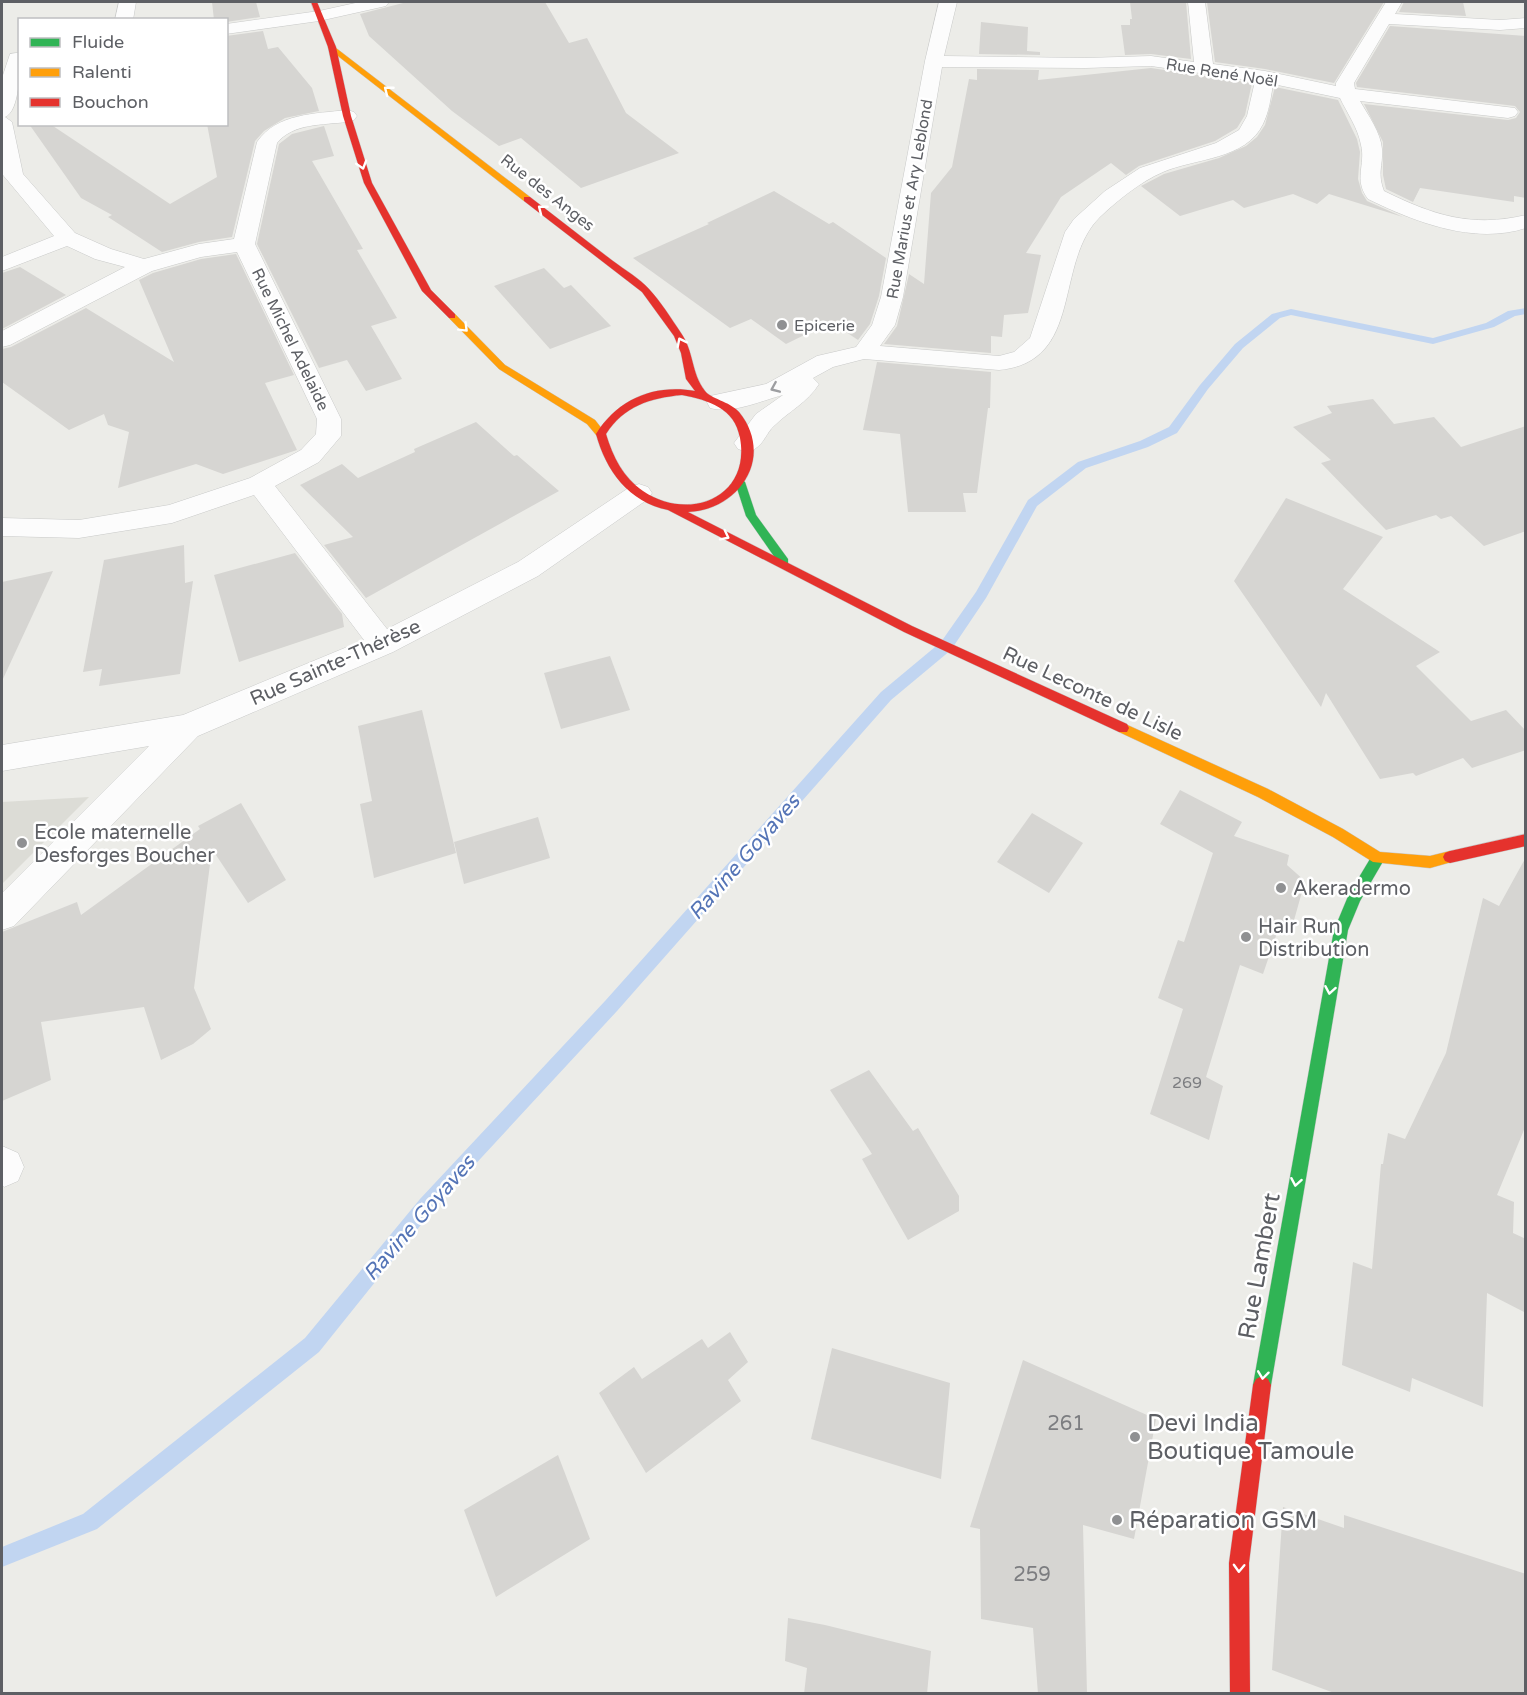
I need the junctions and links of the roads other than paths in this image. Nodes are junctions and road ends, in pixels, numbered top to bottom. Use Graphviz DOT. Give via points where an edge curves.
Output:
graph roads {
  1 [pos="128,2"];
  2 [pos="380,2"];
  3 [pos="948,2"];
  4 [pos="1197,2"];
  5 [pos="1394,2"];
  6 [pos="316,9"];
  7 [pos="124,18"];
  8 [pos="1385,19"];
  9 [pos="1526,23"];
  10 [pos="228,29"];
  11 [pos="332,47"];
  12 [pos="12,58"];
  13 [pos="934,61"];
  14 [pos="1204,69"];
  15 [pos="1265,77"];
  16 [pos="1347,94"];
  17 [pos="2,112"];
  18 [pos="1508,112"];
  19 [pos="347,116"];
  20 [pos="2,122"];
  21 [pos="1526,221"];
  22 [pos="67,238"];
  23 [pos="244,244"];
  24 [pos="2,266"];
  25 [pos="144,267"];
  26 [pos="2,340"];
  27 [pos="864,352"];
  28 [pos="825,361"];
  29 [pos="711,398"];
  30 [pos="601,434"];
  31 [pos="747,443"];
  32 [pos="740,482"];
  33 [pos="259,484"];
  34 [pos="639,493"];
  35 [pos="673,509"];
  36 [pos="2,527"];
  37 [pos="789,568"];
  38 [pos="383,644"];
  39 [pos="187,727"];
  40 [pos="2,758"];
  41 [pos="1526,840"];
  42 [pos="1378,858"];
  43 [pos="2,915"];
  44 [pos="1240,1694"];
  1 -- 7 [label="street"];
  2 -- 6 [label="street"];
  3 -- 13 [label="street, Rue Marius et Ary Leblond"];
  4 -- 14 [label="street"];
  5 -- 8 [label="street"];
  6 -- 10 [label="street"];
  6 -- 11 [label="street"];
  8 -- 9 [label="street" via="1500,26"];
  8 -- 16 [label="street" via="1345,83"];
  11 -- 19 [label="street"];
  29 -- 11 [label="street, Rue des Anges, one-way" via="690,382 686,352 668,317 645,290"];
  12 -- 17 [label="street"];
  13 -- 14 [label="street, Rue René Noël" via="1136,60"];
  13 -- 27 [label="street, Rue Marius et Ary Leblond" via="892,297 883,325"];
  14 -- 15 [label="street, Rue René Noël"];
  15 -- 16 [label="street, Rue René Noël"];
  15 -- 27 [label="street" via="1253,126 1242,137 1148,171 1082,222 1041,340 1032,351 1011,363"];
  16 -- 18 [label="street, Rue René Noël"];
  16 -- 21 [label="street" via="1372,148 1369,178 1375,195 1396,206 1480,228 1515,226"];
  19 -- 23 [label="street, Rue Michel Adelaide" via="289,125 273,132 267,142"];
  19 -- 30 [label="street, one-way" via="368,183 427,291 502,367 591,422"];
  20 -- 22 [label="street" via="13,175"];
  22 -- 24 [label="street"];
  22 -- 25 [label="street"];
  23 -- 25 [label="street, Rue Michel Adelaide" via="199,251"];
  23 -- 33 [label="street, Rue Michel Adelaide" via="329,419 328,436 310,456"];
  25 -- 26 [label="street, Rue Michel Adelaide"];
  27 -- 28 [label="street"];
  28 -- 29 [label="street, one-way" via="775,389 741,399"];
  28 -- 31 [label="street" via="797,396 765,420"];
  29 -- 30 [label="street" via="660,393 641,398 614,413"];
  29 -- 31 [label="street" via="738,415"];
  30 -- 34 [label="street" via="610,464"];
  31 -- 32 [label="street" via="747,460"];
  32 -- 35 [label="street" via="710,503 692,509"];
  32 -- 37 [label="street, Rue Leconte de Lisle" via="751,519"];
  33 -- 36 [label="street" via="172,514 79,529"];
  33 -- 38 [label="street"];
  34 -- 35 [label="street" via="653,503"];
  34 -- 38 [label="street, Rue Sainte-Thérèse" via="528,569"];
  35 -- 37 [label="street, Rue Leconte de Lisle, one-way"];
  37 -- 42 [label="street, Rue Leconte de Lisle" via="908,629 1263,793"];
  38 -- 39 [label="street, Rue Sainte-Thérèse"];
  39 -- 40 [label="street, Rue Sainte-Thérèse"];
  39 -- 43 [label="street"];
  41 -- 42 [label="street" via="1430,862"];
  42 -- 44 [label="street, Rue Lambert, one-way" via="1354,898 1341,930 1267,1348 1239,1563"];
}
